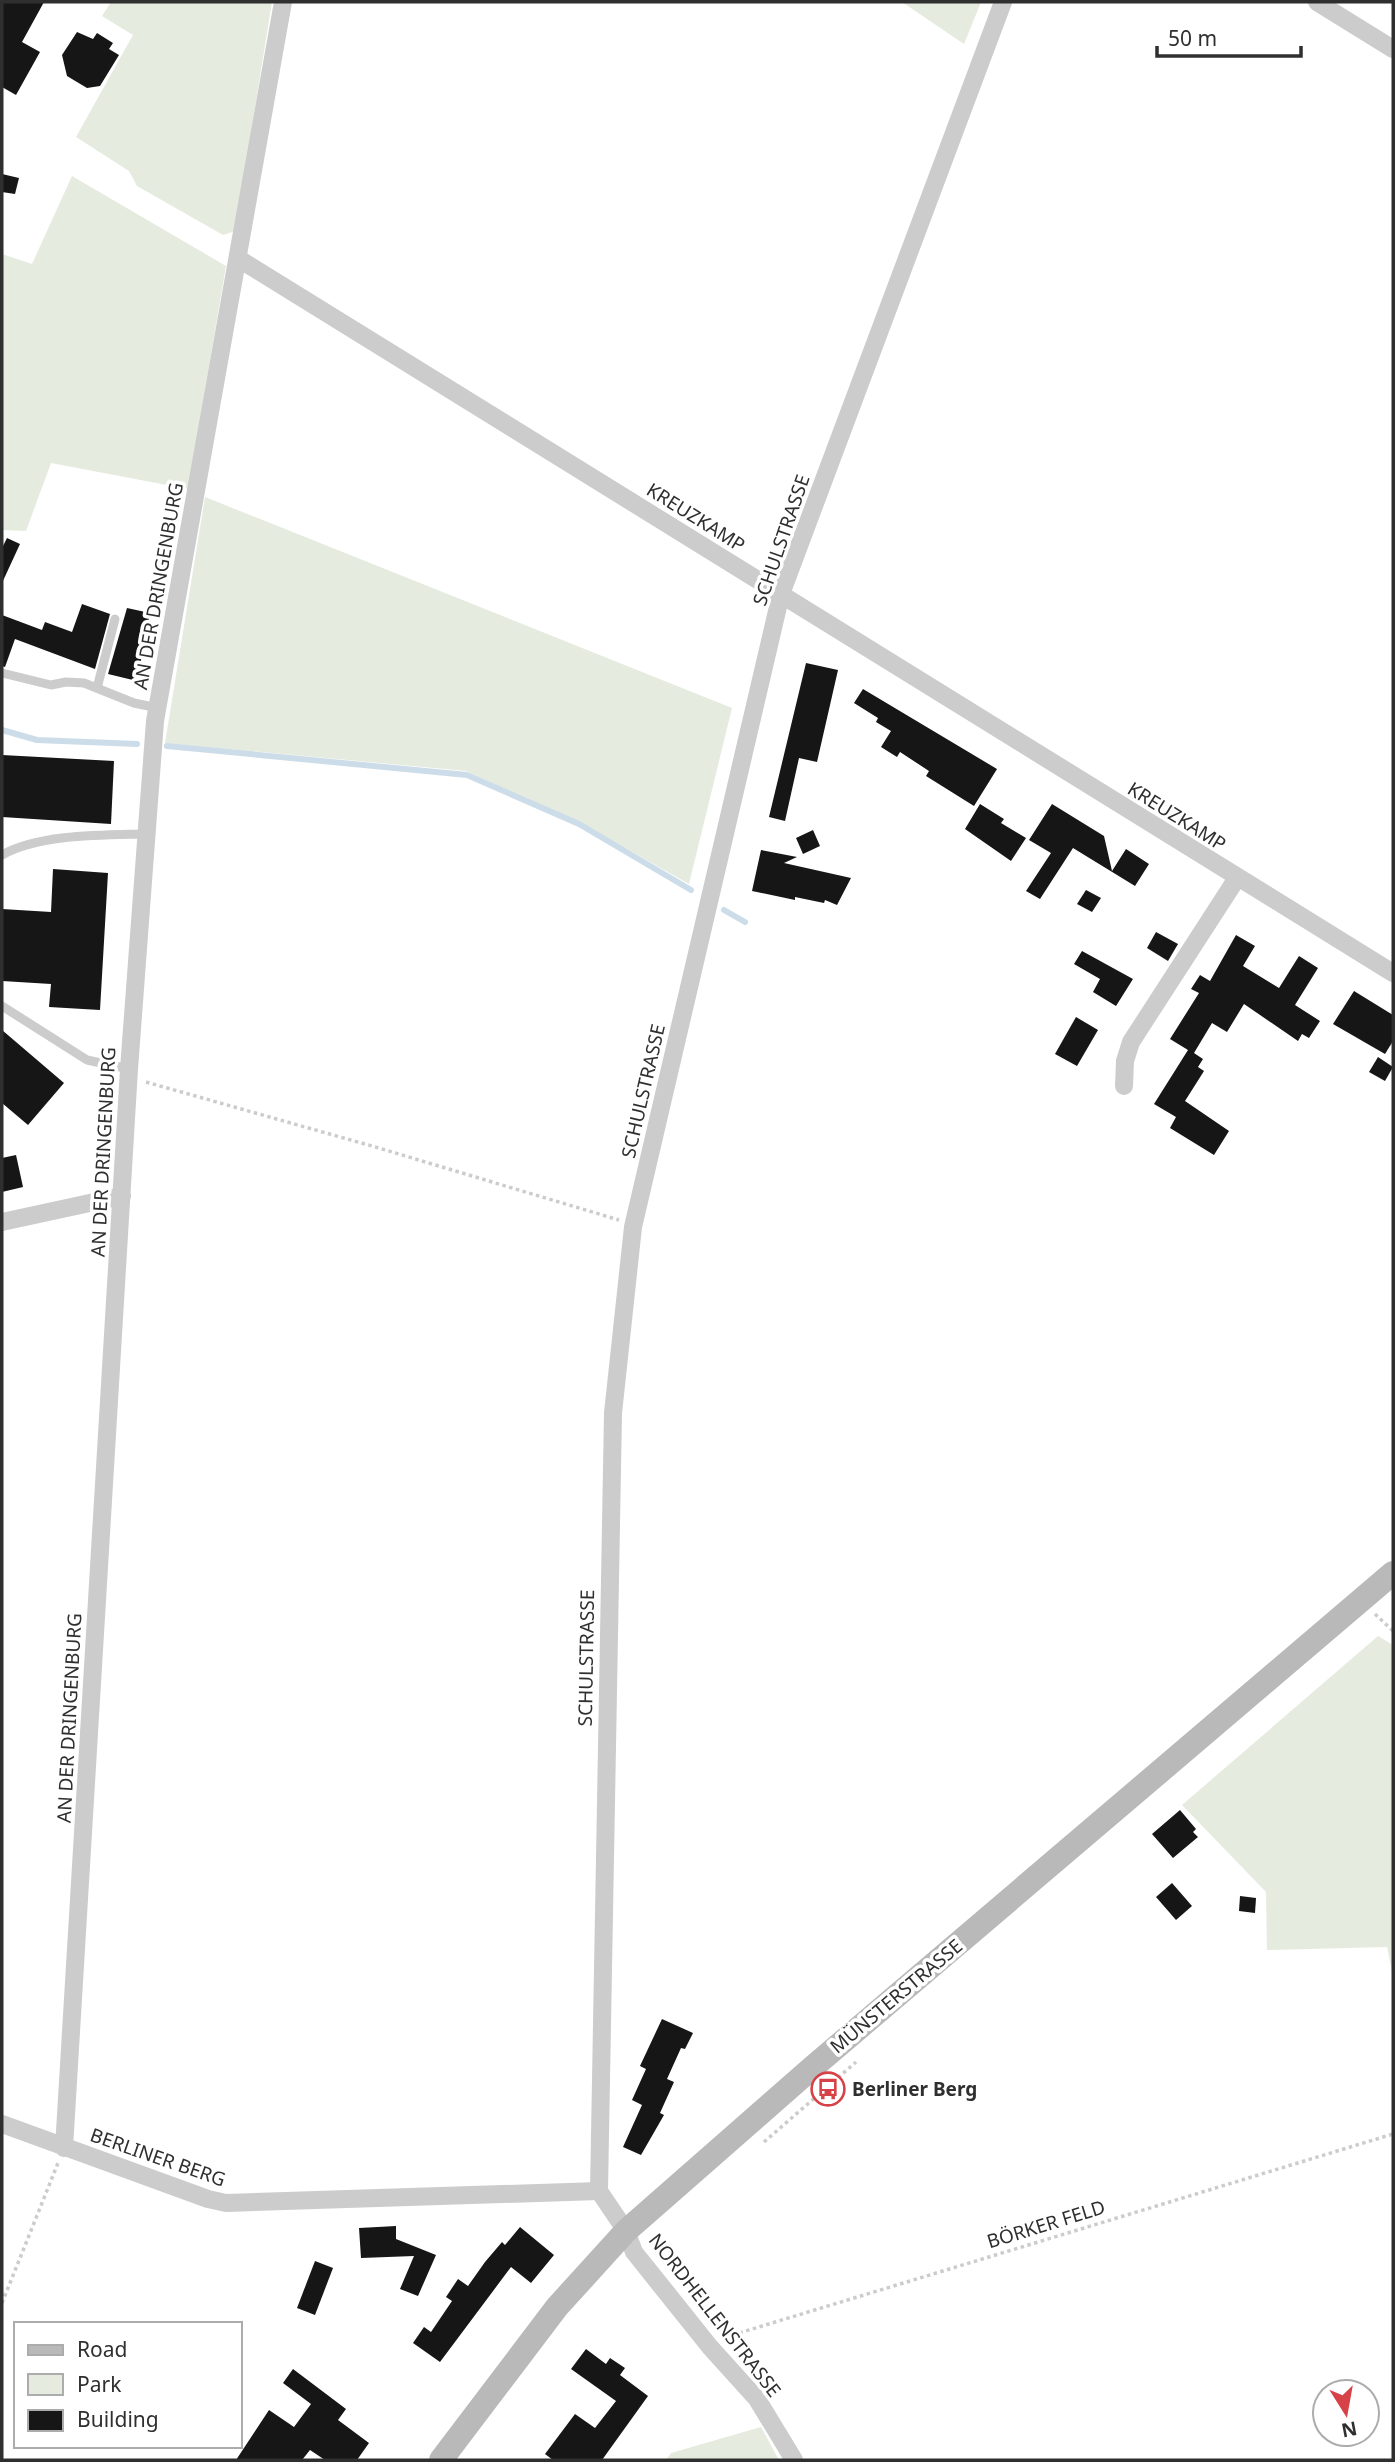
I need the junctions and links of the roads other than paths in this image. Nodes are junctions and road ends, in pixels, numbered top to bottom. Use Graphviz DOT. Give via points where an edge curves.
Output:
graph roads {
  1 [pos="283,2"];
  2 [pos="1003,2"];
  3 [pos="1317,2"];
  4 [pos="1393,49"];
  5 [pos="239,259"];
  6 [pos="781,594"];
  7 [pos="115,619"];
  8 [pos="2,673"];
  9 [pos="97,688"];
  10 [pos="158,708"];
  11 [pos="145,834"];
  12 [pos="2,855"];
  13 [pos="1237,878"];
  14 [pos="1393,973"];
  15 [pos="2,1006"];
  16 [pos="129,1073"];
  17 [pos="1124,1086"];
  18 [pos="122,1196"];
  19 [pos="2,1222"];
  20 [pos="1393,1573"];
  21 [pos="2,2124"];
  22 [pos="64,2148"];
  23 [pos="599,2191"];
  24 [pos="626,2231"];
  25 [pos="440,2460"];
  26 [pos="794,2460"];
  1 -- 5 [label="street, AN DER DRINGENBURG"];
  2 -- 6 [label="street, SCHULSTRASSE"];
  3 -- 4 [label="street"];
  5 -- 6 [label="street, KREUZKAMP"];
  5 -- 10 [label="street, AN DER DRINGENBURG"];
  6 -- 13 [label="street, KREUZKAMP"];
  6 -- 23 [label="street, SCHULSTRASSE" via="633,1227 613,1413"];
  7 -- 9 [label="lane"];
  8 -- 9 [label="lane" via="51,685 66,682"];
  9 -- 10 [label="lane"];
  10 -- 11 [label="street, AN DER DRINGENBURG"];
  11 -- 12 [label="lane" via="90,835 14,848"];
  11 -- 16 [label="street, AN DER DRINGENBURG"];
  13 -- 14 [label="street, KREUZKAMP"];
  13 -- 17 [label="street" via="1131,1042"];
  15 -- 16 [label="lane" via="87,1060"];
  16 -- 18 [label="street, AN DER DRINGENBURG"];
  18 -- 19 [label="street"];
  18 -- 22 [label="street, AN DER DRINGENBURG"];
  20 -- 24 [label="main road, MÜNSTERSTRASSE"];
  21 -- 22 [label="street, BERLINER BERG"];
  22 -- 23 [label="street, BERLINER BERG" via="226,2203"];
  23 -- 24 [label="street"];
  24 -- 25 [label="main road, MÜNSTERSTRASSE" via="557,2307"];
  24 -- 26 [label="street, NORDHELLENSTRASSE" via="634,2252 757,2399"];
}
